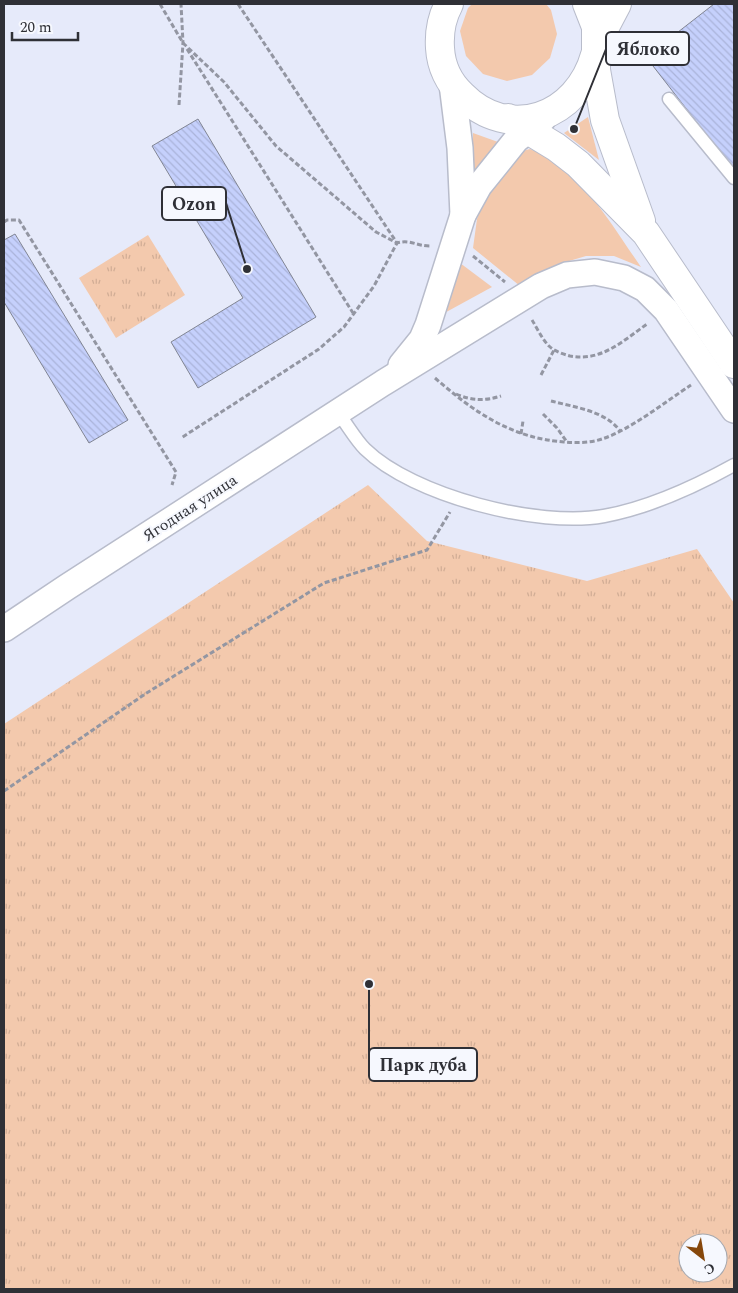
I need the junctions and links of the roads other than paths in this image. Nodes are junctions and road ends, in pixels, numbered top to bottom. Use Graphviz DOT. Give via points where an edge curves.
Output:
graph roads {
  1 [pos="587,4"];
  2 [pos="617,4"];
  3 [pos="442,10"];
  4 [pos="596,48"];
  5 [pos="452,84"];
  6 [pos="669,99"];
  7 [pos="518,125"];
  8 [pos="734,178"];
  9 [pos="463,215"];
  10 [pos="646,233"];
  11 [pos="734,364"];
  12 [pos="378,387"];
  13 [pos="734,410"];
  14 [pos="338,413"];
  15 [pos="733,469"];
  16 [pos="4,630"];
  1 -- 4 [label="main road" via="596,27"];
  2 -- 4 [label="main road"];
  3 -- 5 [label="main road" via="441,55"];
  4 -- 7 [label="main road" via="592,68 579,90 566,103"];
  4 -- 10 [label="main road" via="596,70 605,120"];
  5 -- 7 [label="main road" via="476,107"];
  5 -- 9 [label="street" via="460,148"];
  6 -- 8 [label="lane"];
  7 -- 9 [label="street" via="516,140 479,186"];
  7 -- 10 [label="main road" via="578,164"];
  9 -- 12 [label="street" via="422,339"];
  10 -- 11 [label="main road"];
  12 -- 13 [label="street" via="541,286 568,275 595,272 624,278 645,289 666,310"];
  12 -- 14 [label="street, Ягодная улица"];
  14 -- 15 [label="lane" via="365,449 394,472 436,492 479,505 537,516 604,516 648,504"];
  14 -- 16 [label="street, Ягодная улица"];
}
